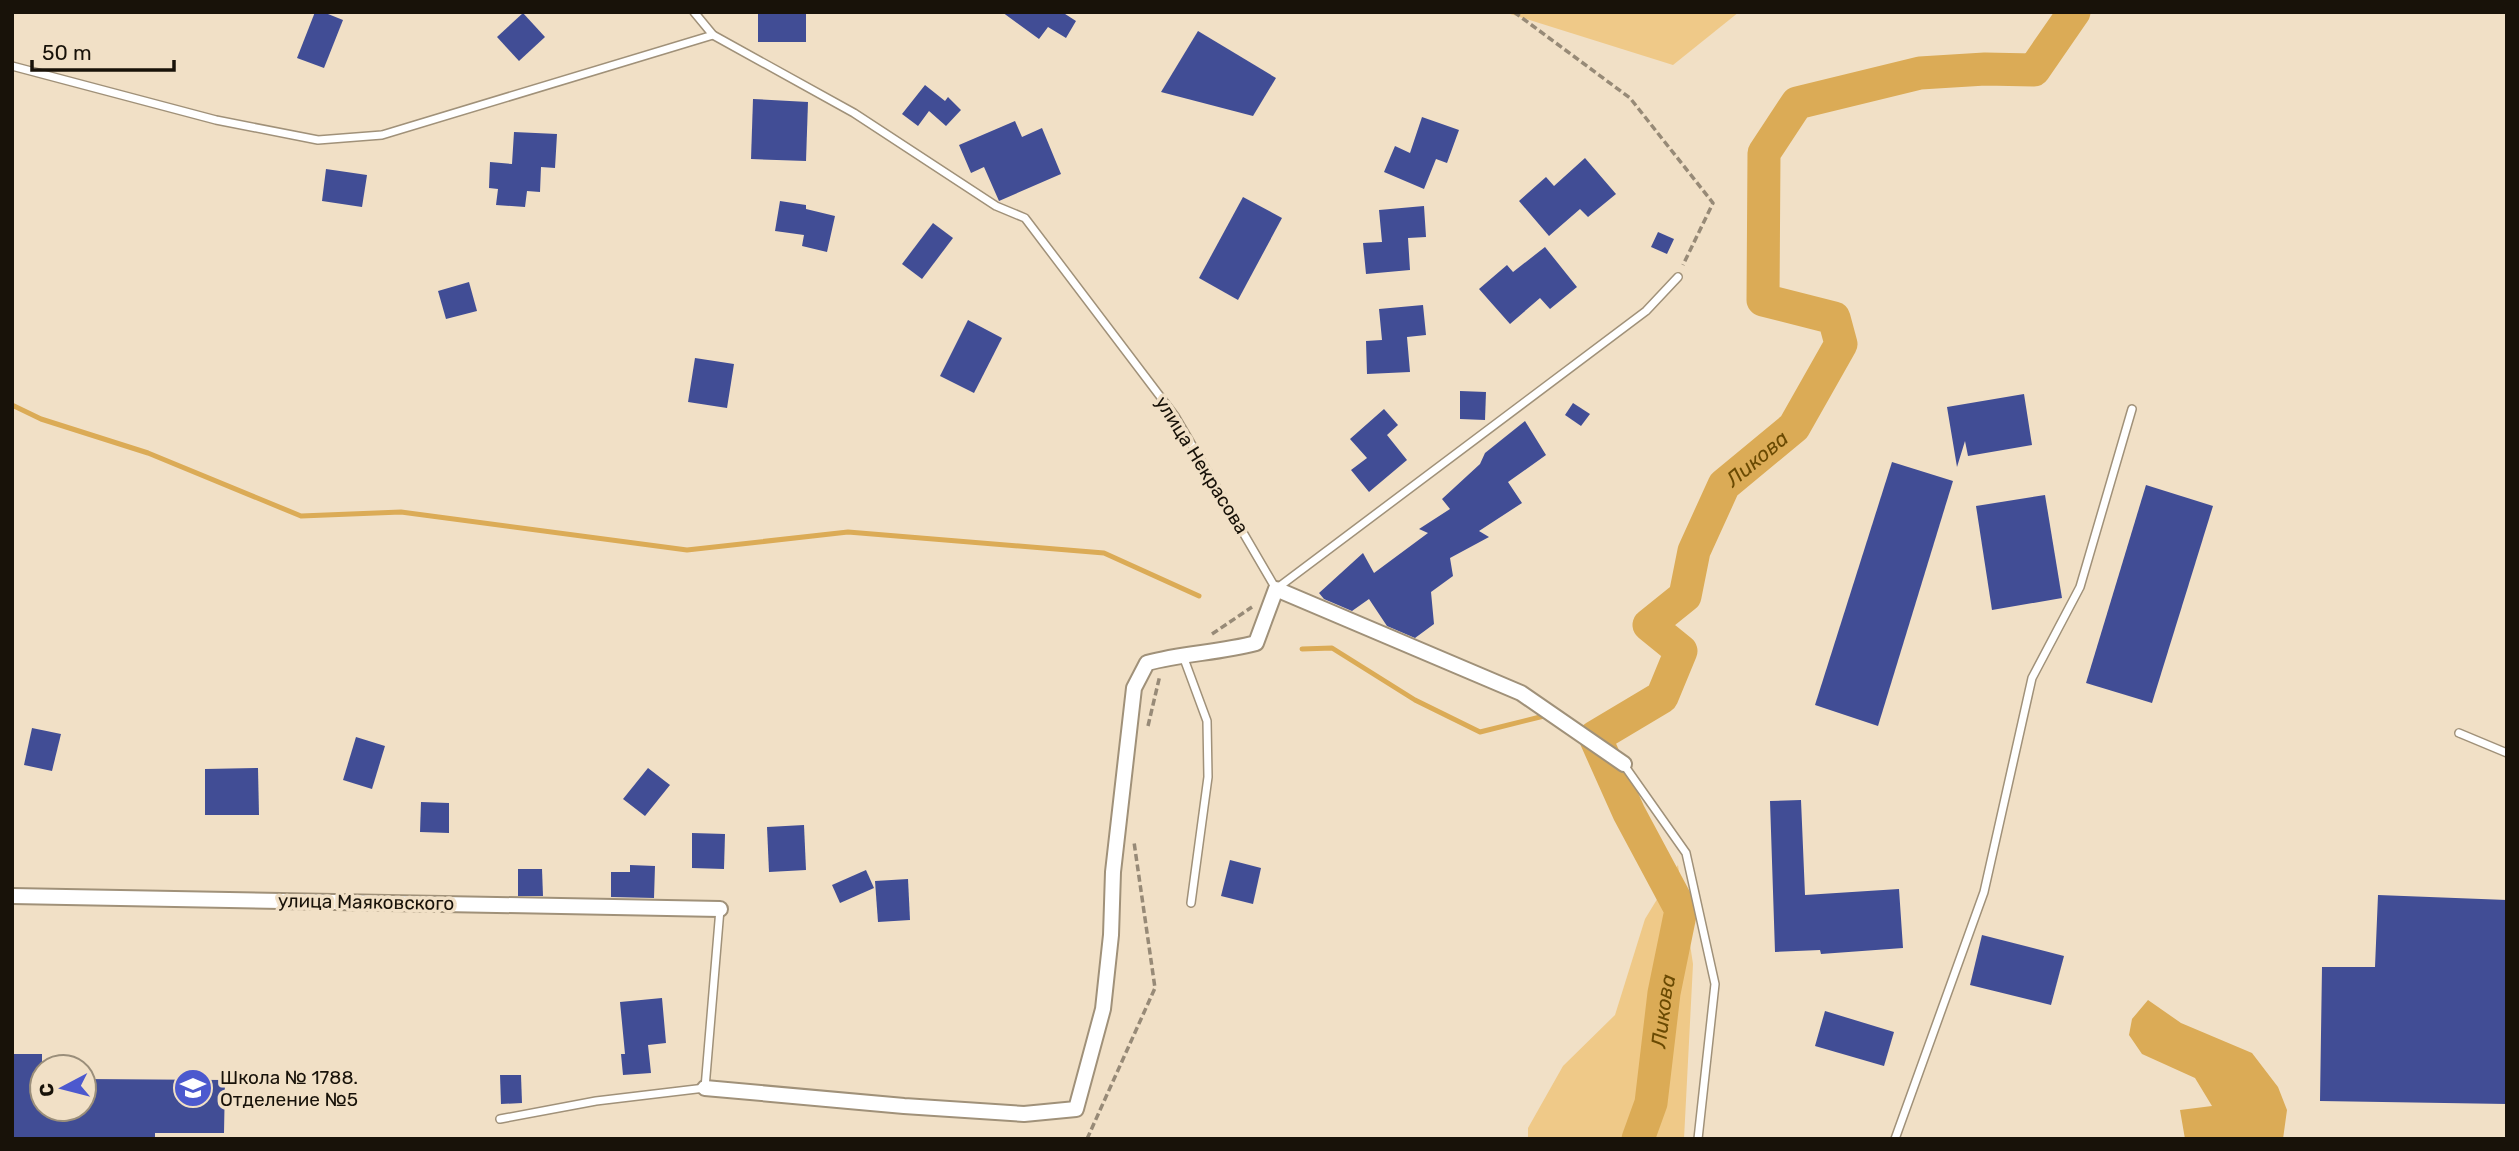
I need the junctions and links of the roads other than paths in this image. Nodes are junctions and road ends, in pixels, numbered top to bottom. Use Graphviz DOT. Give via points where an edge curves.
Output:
graph roads {
  1 [pos="694,12"];
  2 [pos="713,35"];
  3 [pos="12,66"];
  4 [pos="1678,276"];
  5 [pos="2132,409"];
  6 [pos="1276,589"];
  7 [pos="1182,656"];
  8 [pos="2459,733"];
  9 [pos="2507,753"];
  10 [pos="1624,764"];
  11 [pos="12,896"];
  12 [pos="1191,902"];
  13 [pos="720,909"];
  14 [pos="705,1087"];
  15 [pos="500,1119"];
  16 [pos="1698,1139"];
  17 [pos="1895,1139"];
  1 -- 2 [label="lane, улица Некрасова"];
  2 -- 3 [label="lane" via="382,135 318,140 216,120"];
  2 -- 6 [label="lane, улица Некрасова" via="854,113 996,206 1025,218 1175,416"];
  4 -- 6 [label="lane" via="1646,311"];
  5 -- 17 [label="lane" via="2080,587 2032,678 1984,892"];
  6 -- 7 [label="street" via="1256,643"];
  6 -- 10 [label="street" via="1521,693"];
  7 -- 12 [label="lane" via="1207,721 1208,777"];
  7 -- 14 [label="street" via="1147,663 1134,688 1112,872 1103,1009 1076,1109 1024,1114"];
  8 -- 9 [label="lane"];
  10 -- 16 [label="lane" via="1686,853 1715,984"];
  11 -- 13 [label="street, улица Маяковского"];
  13 -- 14 [label="lane"];
  14 -- 15 [label="lane"];
}
